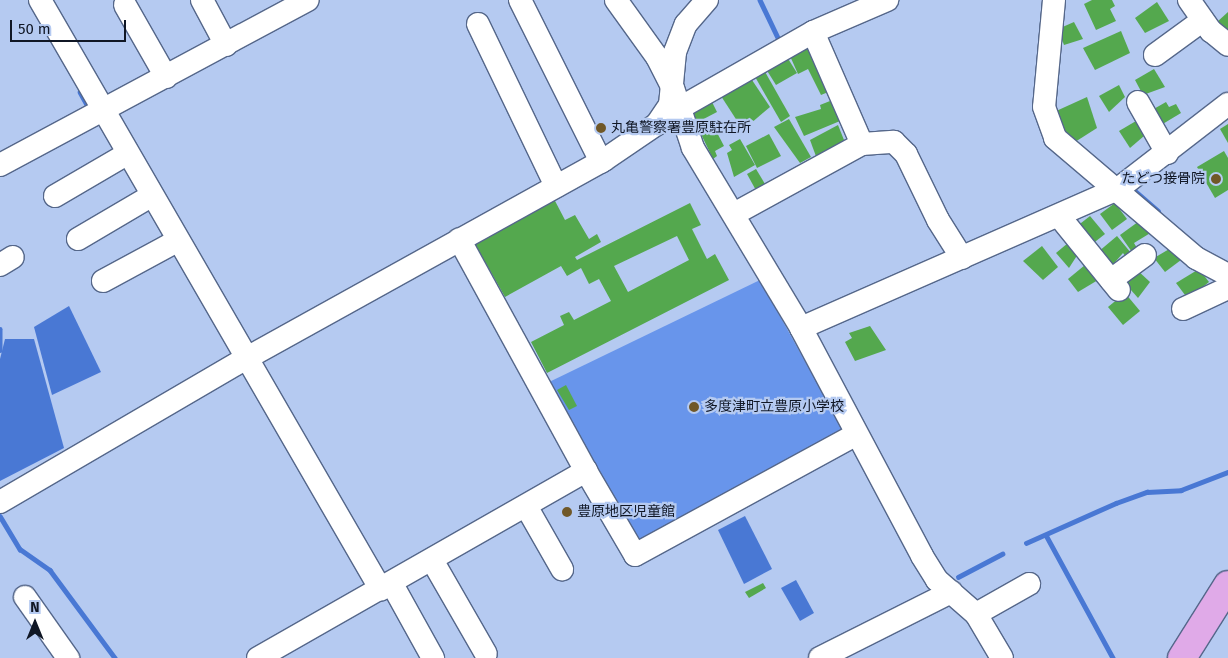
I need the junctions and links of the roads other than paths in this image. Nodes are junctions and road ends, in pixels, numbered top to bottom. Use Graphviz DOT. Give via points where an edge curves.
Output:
graph roads {
  1 [pos="40,0"];
  2 [pos="202,0"];
  3 [pos="308,0"];
  4 [pos="520,0"];
  5 [pos="616,0"];
  6 [pos="707,0"];
  7 [pos="888,0"];
  8 [pos="1054,0"];
  9 [pos="1189,0"];
  10 [pos="125,4"];
  11 [pos="1203,20"];
  12 [pos="478,24"];
  13 [pos="812,32"];
  14 [pos="224,40"];
  15 [pos="1228,45"];
  16 [pos="1154,55"];
  17 [pos="166,77"];
  18 [pos="673,88"];
  19 [pos="1138,102"];
  20 [pos="1228,104"];
  21 [pos="101,109"];
  22 [pos="678,109"];
  23 [pos="862,144"];
  24 [pos="1167,153"];
  25 [pos="127,154"];
  26 [pos="601,162"];
  27 [pos="0,165"];
  28 [pos="556,186"];
  29 [pos="1118,189"];
  30 [pos="55,196"];
  31 [pos="151,196"];
  32 [pos="734,214"];
  33 [pos="1059,216"];
  34 [pos="1167,231"];
  35 [pos="78,239"];
  36 [pos="459,239"];
  37 [pos="177,241"];
  38 [pos="962,258"];
  39 [pos="1228,275"];
  40 [pos="103,281"];
  41 [pos="1228,288"];
  42 [pos="1183,309"];
  43 [pos="801,328"];
  44 [pos="245,359"];
  45 [pos="855,435"];
  46 [pos="586,471"];
  47 [pos="0,502"];
  48 [pos="526,506"];
  49 [pos="432,560"];
  50 [pos="562,569"];
  51 [pos="1029,584"];
  52 [pos="1228,585"];
  53 [pos="387,587"];
  54 [pos="951,592"];
  55 [pos="25,597"];
  56 [pos="976,614"];
  57 [pos="486,654"];
  58 [pos="68,658"];
  59 [pos="258,658"];
  60 [pos="434,658"];
  61 [pos="820,658"];
  62 [pos="1002,658"];
  63 [pos="1182,658"];
  1 -- 21 [label="street"];
  2 -- 14 [label="street"];
  3 -- 14 [label="street"];
  4 -- 26 [label="street"];
  5 -- 18 [label="street"];
  6 -- 18 [label="street" via="686,24 675,52"];
  7 -- 13 [label="street"];
  8 -- 29 [label="street" via="1044,107 1047,125 1077,161"];
  9 -- 11 [label="street"];
  10 -- 17 [label="street"];
  11 -- 15 [label="street"];
  11 -- 16 [label="street"];
  12 -- 28 [label="street"];
  13 -- 22 [label="street"];
  13 -- 23 [label="street"];
  14 -- 17 [label="street"];
  17 -- 21 [label="street"];
  18 -- 22 [label="street"];
  18 -- 26 [label="street" via="670,105 657,124"];
  19 -- 24 [label="street"];
  20 -- 24 [label="street"];
  21 -- 25 [label="street"];
  21 -- 27 [label="street"];
  22 -- 32 [label="street" via="694,148"];
  23 -- 32 [label="street"];
  23 -- 38 [label="street" via="894,142 906,154"];
  24 -- 29 [label="street"];
  25 -- 30 [label="street"];
  25 -- 31 [label="street"];
  26 -- 28 [label="street"];
  28 -- 36 [label="street"];
  29 -- 33 [label="street"];
  29 -- 34 [label="street"];
  31 -- 35 [label="street"];
  31 -- 37 [label="street"];
  32 -- 43 [label="street"];
  33 -- 34 [label="street" via="1115,285 1147,259"];
  33 -- 38 [label="street"];
  34 -- 39 [label="street" via="1208,266"];
  36 -- 44 [label="street"];
  36 -- 46 [label="street"];
  37 -- 40 [label="street"];
  37 -- 44 [label="street"];
  38 -- 43 [label="street"];
  41 -- 42 [label="street"];
  43 -- 45 [label="street"];
  44 -- 47 [label="street"];
  44 -- 53 [label="street"];
  45 -- 46 [label="street" via="635,555"];
  45 -- 54 [label="street" via="922,556"];
  46 -- 48 [label="street"];
  48 -- 49 [label="street"];
  48 -- 50 [label="street"];
  49 -- 53 [label="street"];
  49 -- 57 [label="street"];
  51 -- 56 [label="street"];
  52 -- 63 [label="main road"];
  53 -- 59 [label="street"];
  53 -- 60 [label="street"];
  54 -- 56 [label="street"];
  54 -- 61 [label="street"];
  55 -- 58 [label="street"];
  56 -- 62 [label="street"];
}
